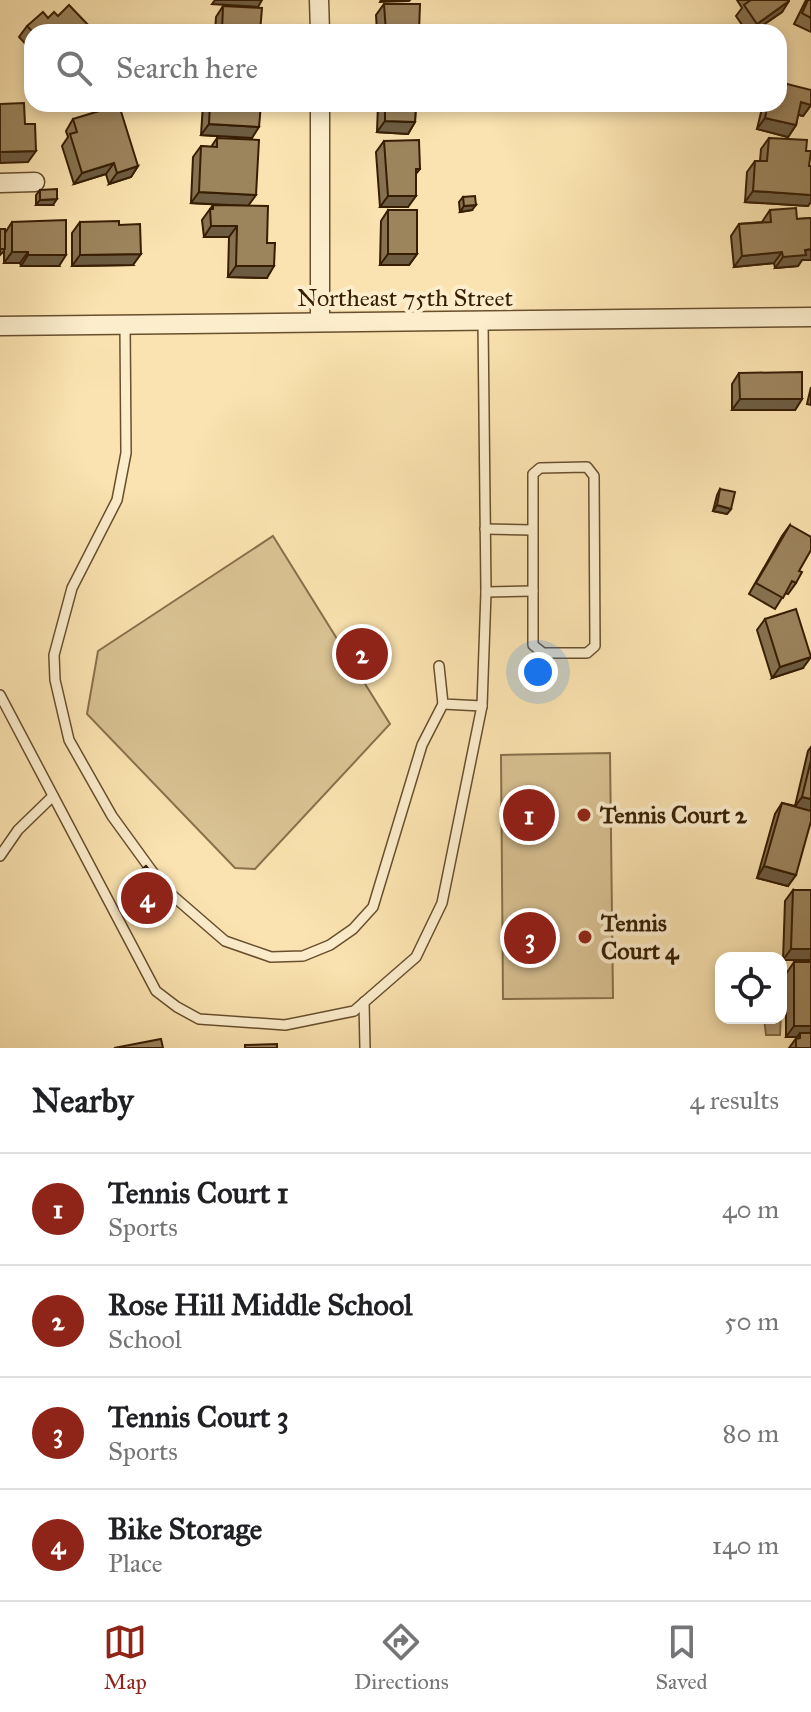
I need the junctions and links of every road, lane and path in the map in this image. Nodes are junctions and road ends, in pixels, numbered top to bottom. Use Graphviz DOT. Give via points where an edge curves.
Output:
graph roads {
  1 [pos="319,0"];
  2 [pos="320,24"];
  3 [pos="320,112"];
  4 [pos="35,182"];
  5 [pos="0,183"];
  6 [pos="811,317"];
  7 [pos="320,322"];
  8 [pos="483,322"];
  9 [pos="125,324"];
  10 [pos="0,326"];
  11 [pos="485,529"];
  12 [pos="532,530"];
  13 [pos="533,591"];
  14 [pos="486,592"];
  15 [pos="439,666"];
  16 [pos="0,695"];
  17 [pos="443,704"];
  18 [pos="482,706"];
  19 [pos="53,796"];
  20 [pos="0,856"];
  21 [pos="364,1002"];
  22 [pos="365,1048"];
  1 -- 2 [label="street"];
  3 -- 7 [label="street"];
  4 -- 5 [label="street"];
  6 -- 8 [label="street, Northeast 75th Street"];
  7 -- 8 [label="street, Northeast 75th Street"];
  7 -- 9 [label="street, Northeast 75th Street"];
  8 -- 11 [label="lane"];
  9 -- 10 [label="street, Northeast 75th Street"];
  9 -- 17 [label="lane" via="126,453 117,500 72,588 54,655 55,680 69,740 112,816 165,889 225,941 271,957 303,956 330,945 373,907 422,745"];
  11 -- 12 [label="lane"];
  11 -- 14 [label="lane"];
  12 -- 13 [label="lane"];
  12 -- 13 [label="lane" via="533,474 540,468 587,467 594,476 595,646 587,653 543,653 533,645"];
  13 -- 14 [label="lane"];
  14 -- 18 [label="lane"];
  15 -- 17 [label="lane"];
  16 -- 19 [label="lane"];
  17 -- 18 [label="lane"];
  18 -- 21 [label="lane" via="442,903 416,957"];
  19 -- 20 [label="lane"];
  19 -- 21 [label="lane" via="156,991 177,1007 199,1019 285,1025 354,1011"];
  21 -- 22 [label="lane"];
}
